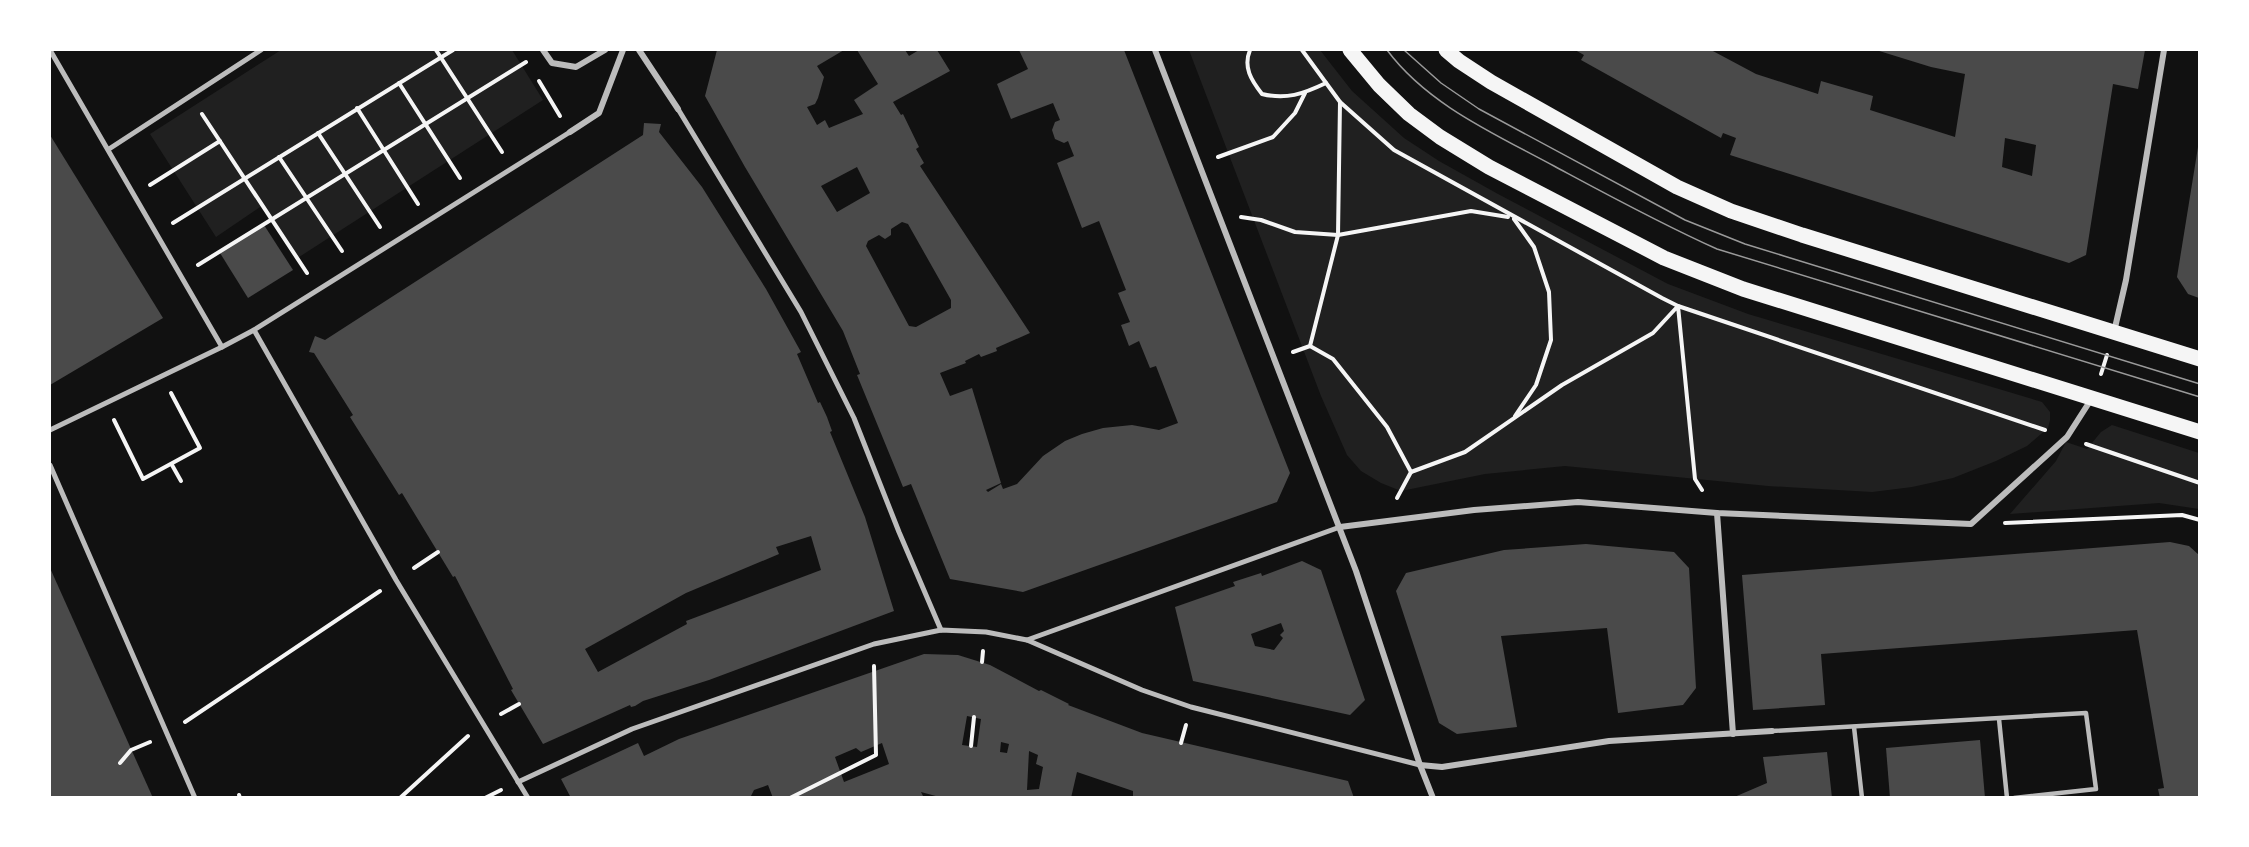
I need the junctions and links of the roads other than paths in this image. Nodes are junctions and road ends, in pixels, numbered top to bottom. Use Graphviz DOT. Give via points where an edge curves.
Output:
graph roads {
  1 [pos="50,50"];
  2 [pos="261,50"];
  3 [pos="543,50"];
  4 [pos="605,50"];
  5 [pos="623,50"];
  6 [pos="639,50"];
  7 [pos="1155,50"];
  8 [pos="1350,50"];
  9 [pos="1446,50"];
  10 [pos="2164,50"];
  11 [pos="678,109"];
  12 [pos="570,132"];
  13 [pos="109,148"];
  14 [pos="254,330"];
  15 [pos="2114,333"];
  16 [pos="222,347"];
  17 [pos="2199,359"];
  18 [pos="2093,398"];
  19 [pos="50,430"];
  20 [pos="2199,432"];
  21 [pos="50,465"];
  22 [pos="1717,513"];
  23 [pos="1340,527"];
  24 [pos="941,630"];
  25 [pos="1027,640"];
  26 [pos="1999,718"];
  27 [pos="1854,727"];
  28 [pos="1772,731"];
  29 [pos="1733,734"];
  30 [pos="1420,765"];
  31 [pos="518,783"];
  32 [pos="195,798"];
  33 [pos="528,798"];
  34 [pos="1433,798"];
  35 [pos="1862,798"];
  36 [pos="2007,798"];
  37 [pos="2014,798"];
  1 -- 13 [label="street"];
  2 -- 13 [label="street"];
  3 -- 4 [label="street" via="552,63 576,67"];
  5 -- 12 [label="street" via="599,113"];
  6 -- 11 [label="street"];
  7 -- 23 [label="street"];
  8 -- 18 [label="main road" via="1379,85 1440,137 1489,167 1664,258 1743,289"];
  9 -- 15 [label="main road" via="1491,82 1677,187 1731,211"];
  10 -- 15 [label="street"];
  11 -- 24 [label="street" via="801,312 854,418"];
  12 -- 14 [label="street"];
  13 -- 16 [label="street"];
  14 -- 16 [label="street"];
  14 -- 31 [label="street" via="396,580"];
  15 -- 17 [label="main road"];
  16 -- 19 [label="street"];
  18 -- 20 [label="main road"];
  18 -- 22 [label="street" via="2067,437 1971,524"];
  21 -- 32 [label="street"];
  22 -- 23 [label="street" via="1578,502"];
  22 -- 29 [label="street"];
  23 -- 25 [label="street"];
  23 -- 30 [label="street"];
  24 -- 25 [label="street" via="986,632"];
  24 -- 31 [label="street" via="874,644 632,729"];
  25 -- 30 [label="street" via="1191,707"];
  26 -- 27 [label="lane"];
  26 -- 36 [label="lane"];
  26 -- 37 [label="lane" via="2086,713 2096,789"];
  27 -- 28 [label="lane"];
  27 -- 35 [label="lane"];
  28 -- 29 [label="street"];
  29 -- 30 [label="street" via="1609,741 1442,766"];
  30 -- 34 [label="street"];
  31 -- 33 [label="street"];
}
